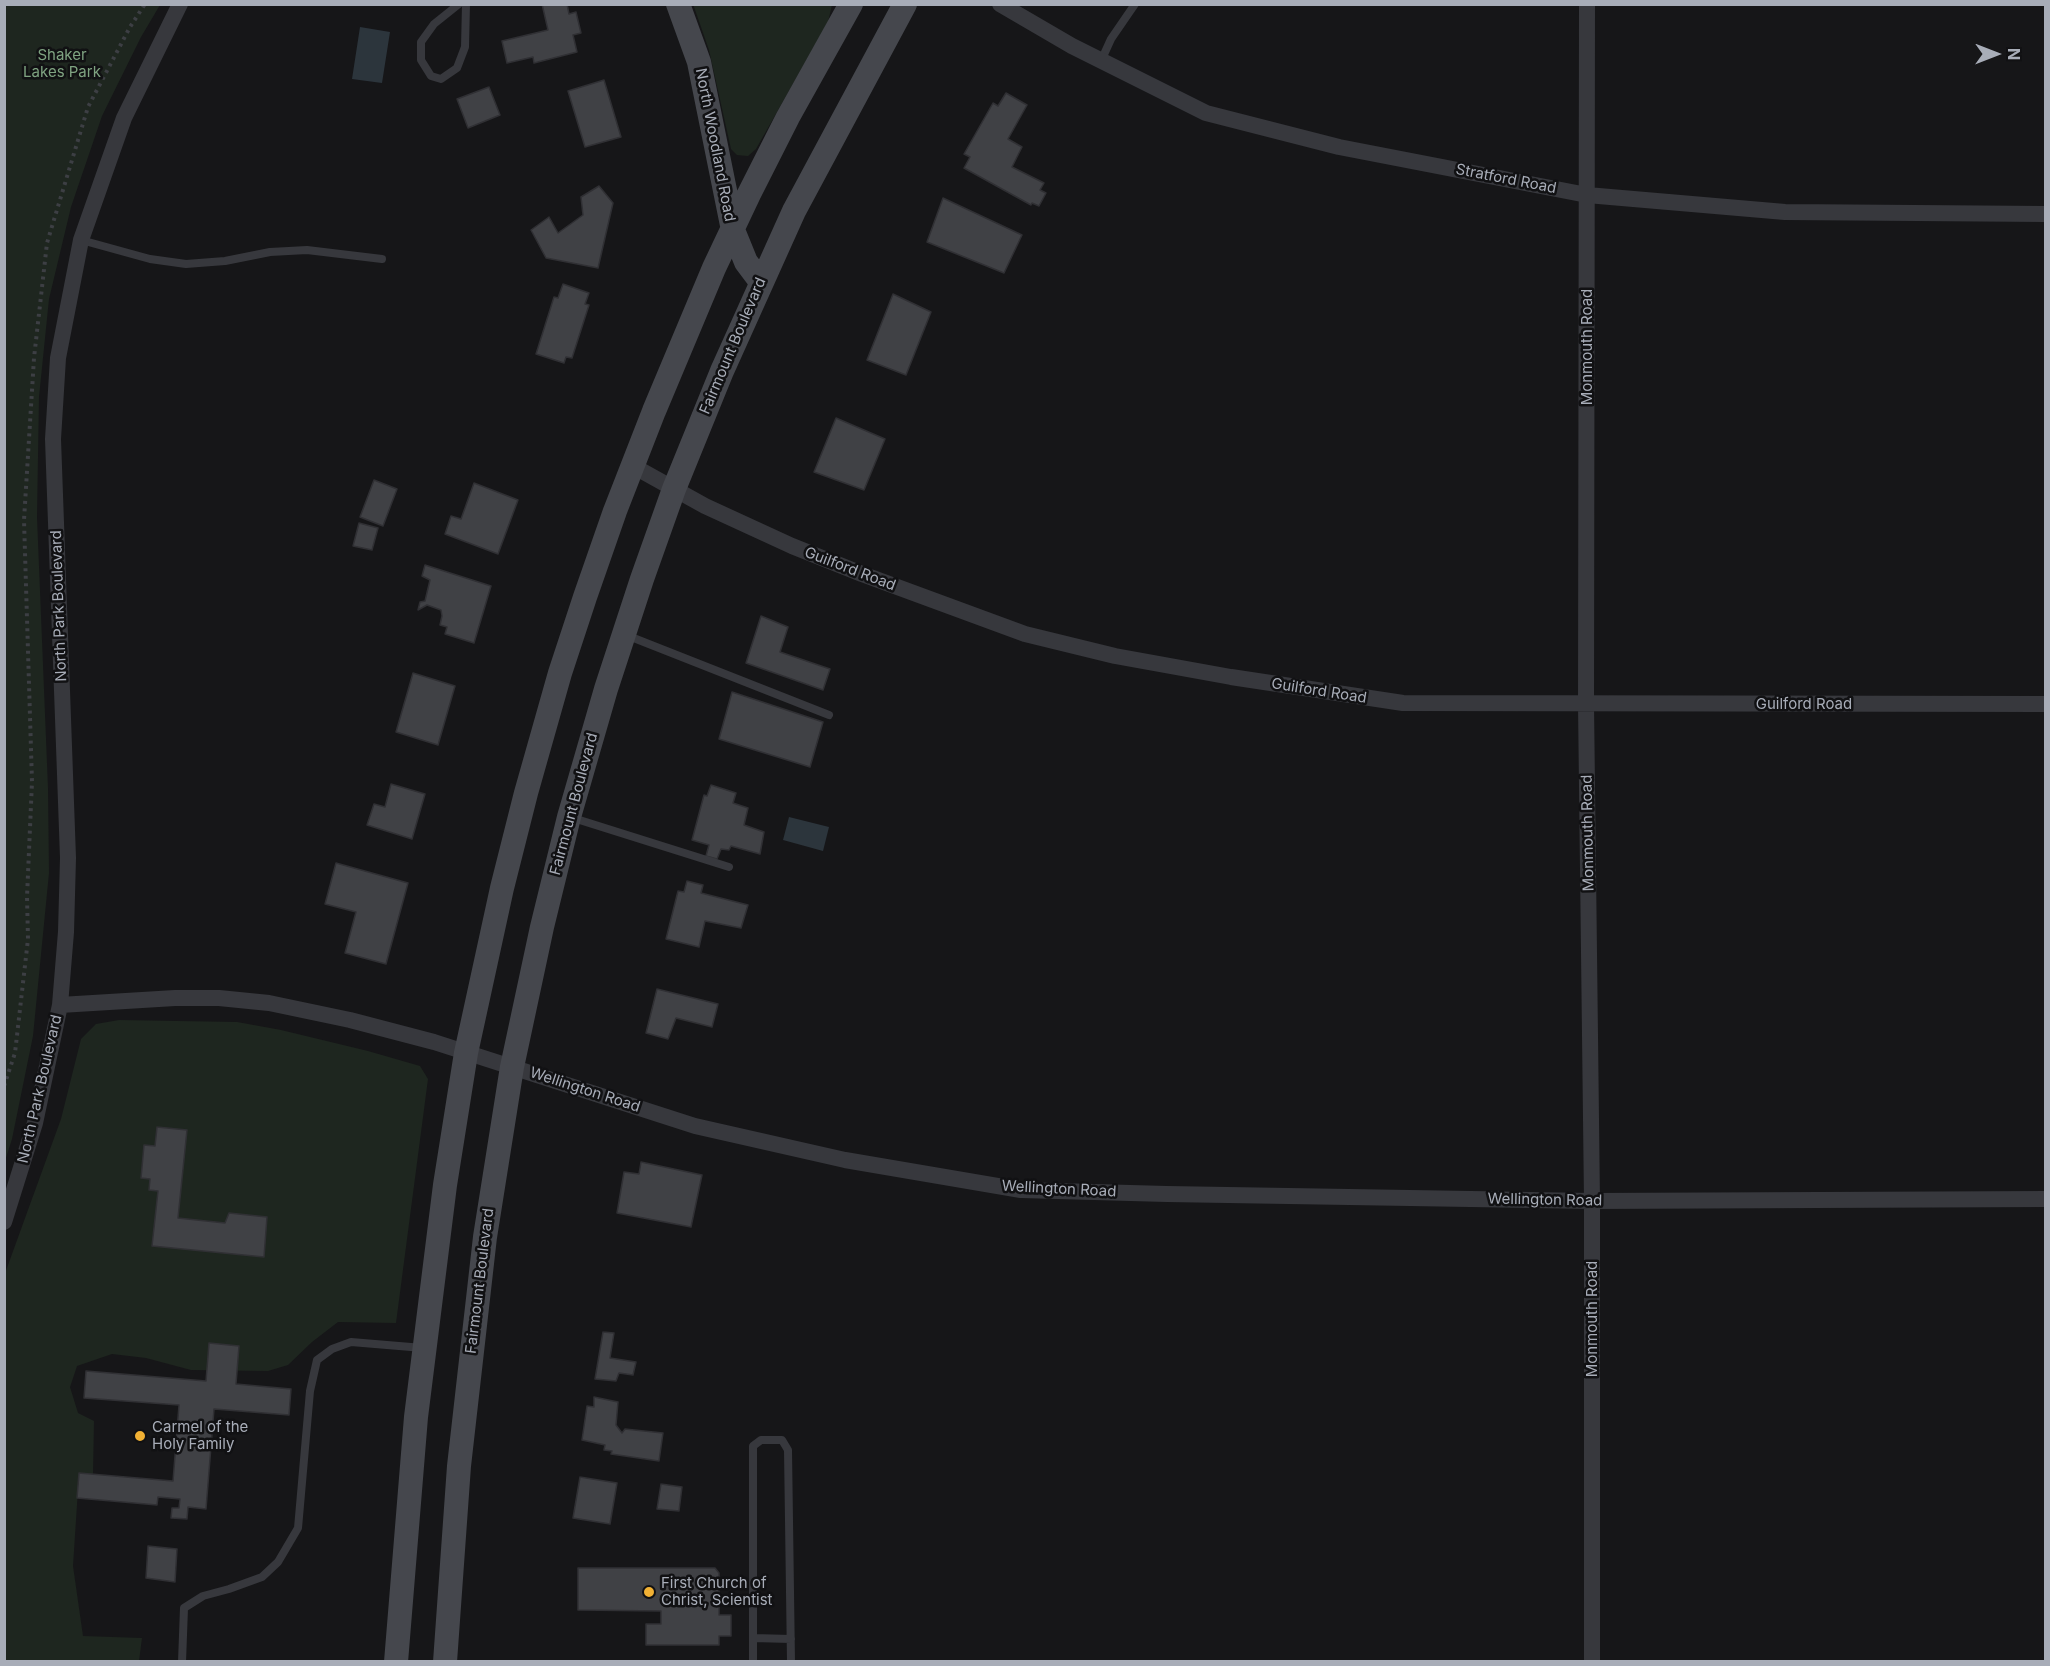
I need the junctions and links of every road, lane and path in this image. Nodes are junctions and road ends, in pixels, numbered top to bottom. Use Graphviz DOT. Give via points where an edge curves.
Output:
graph roads {
  1 [pos="180,4"];
  2 [pos="459,4"];
  3 [pos="466,4"];
  4 [pos="678,4"];
  5 [pos="851,4"];
  6 [pos="905,4"];
  7 [pos="1000,4"];
  8 [pos="1135,4"];
  9 [pos="1587,4"];
  10 [pos="1101,61"];
  11 [pos="1587,195"];
  12 [pos="2046,214"];
  13 [pos="733,230"];
  14 [pos="81,240"];
  15 [pos="382,259"];
  16 [pos="761,282"];
  17 [pos="633,466"];
  18 [pos="674,489"];
  19 [pos="623,634"];
  20 [pos="1586,704"];
  21 [pos="2046,704"];
  22 [pos="829,715"];
  23 [pos="569,817"];
  24 [pos="729,867"];
  25 [pos="60,1005"];
  26 [pos="466,1053"];
  27 [pos="512,1067"];
  28 [pos="2046,1199"];
  29 [pos="1592,1200"];
  30 [pos="4,1222"];
  31 [pos="423,1348"];
  32 [pos="753,1638"];
  33 [pos="791,1639"];
  34 [pos="182,1662"];
  35 [pos="396,1662"];
  36 [pos="445,1662"];
  37 [pos="753,1662"];
  38 [pos="791,1662"];
  39 [pos="1592,1662"];
  1 -- 14 [label="street, North Park Boulevard" via="124,118"];
  2 -- 3 [label="lane" via="434,24 421,42 421,60 431,76 441,79 457,68 465,47"];
  4 -- 13 [label="main road, North Woodland Road" via="699,62"];
  5 -- 13 [label="main road" via="788,117"];
  6 -- 16 [label="main road, Fairmount Boulevard" via="811,177"];
  7 -- 10 [label="street, Stratford Road"];
  8 -- 10 [label="lane"];
  9 -- 11 [label="street, Monmouth Road"];
  10 -- 11 [label="street, Stratford Road" via="1206,113 1339,147"];
  11 -- 12 [label="street, Stratford Road" via="1785,212"];
  11 -- 20 [label="street, Monmouth Road"];
  13 -- 16 [label="main road, North Woodland Road" via="741,252"];
  13 -- 17 [label="main road"];
  14 -- 15 [label="lane" via="150,259 186,264 306,250"];
  14 -- 25 [label="street, North Park Boulevard" via="58,358 53,439 68,858"];
  16 -- 18 [label="main road, Fairmount Boulevard"];
  17 -- 18 [label="street, Guilford Road"];
  17 -- 26 [label="main road" via="585,597 543,731 502,888"];
  18 -- 19 [label="main road, Fairmount Boulevard"];
  18 -- 20 [label="street, Guilford Road" via="740,523 862,574 1025,634 1115,656 1403,703"];
  19 -- 22 [label="lane"];
  19 -- 23 [label="main road, Fairmount Boulevard"];
  20 -- 21 [label="street, Guilford Road"];
  20 -- 29 [label="street, Monmouth Road"];
  23 -- 24 [label="lane"];
  23 -- 27 [label="main road, Fairmount Boulevard"];
  25 -- 26 [label="street, Wellington Road" via="175,998 269,1003 350,1020"];
  25 -- 30 [label="street, North Park Boulevard" via="36,1123"];
  26 -- 27 [label="street, Wellington Road"];
  26 -- 31 [label="main road"];
  27 -- 29 [label="street, Wellington Road" via="695,1125 845,1160 1021,1190"];
  27 -- 36 [label="main road, Fairmount Boulevard" via="472,1344"];
  28 -- 29 [label="street, Wellington Road"];
  29 -- 39 [label="street, Monmouth Road"];
  31 -- 34 [label="lane" via="351,1342 317,1360 310,1391 298,1528 278,1562 261,1577 203,1596 184,1608"];
  31 -- 35 [label="main road"];
  32 -- 33 [label="lane"];
  32 -- 33 [label="lane" via="753,1446 761,1440 782,1440 788,1450"];
  32 -- 37 [label="lane"];
  33 -- 38 [label="lane"];
}
